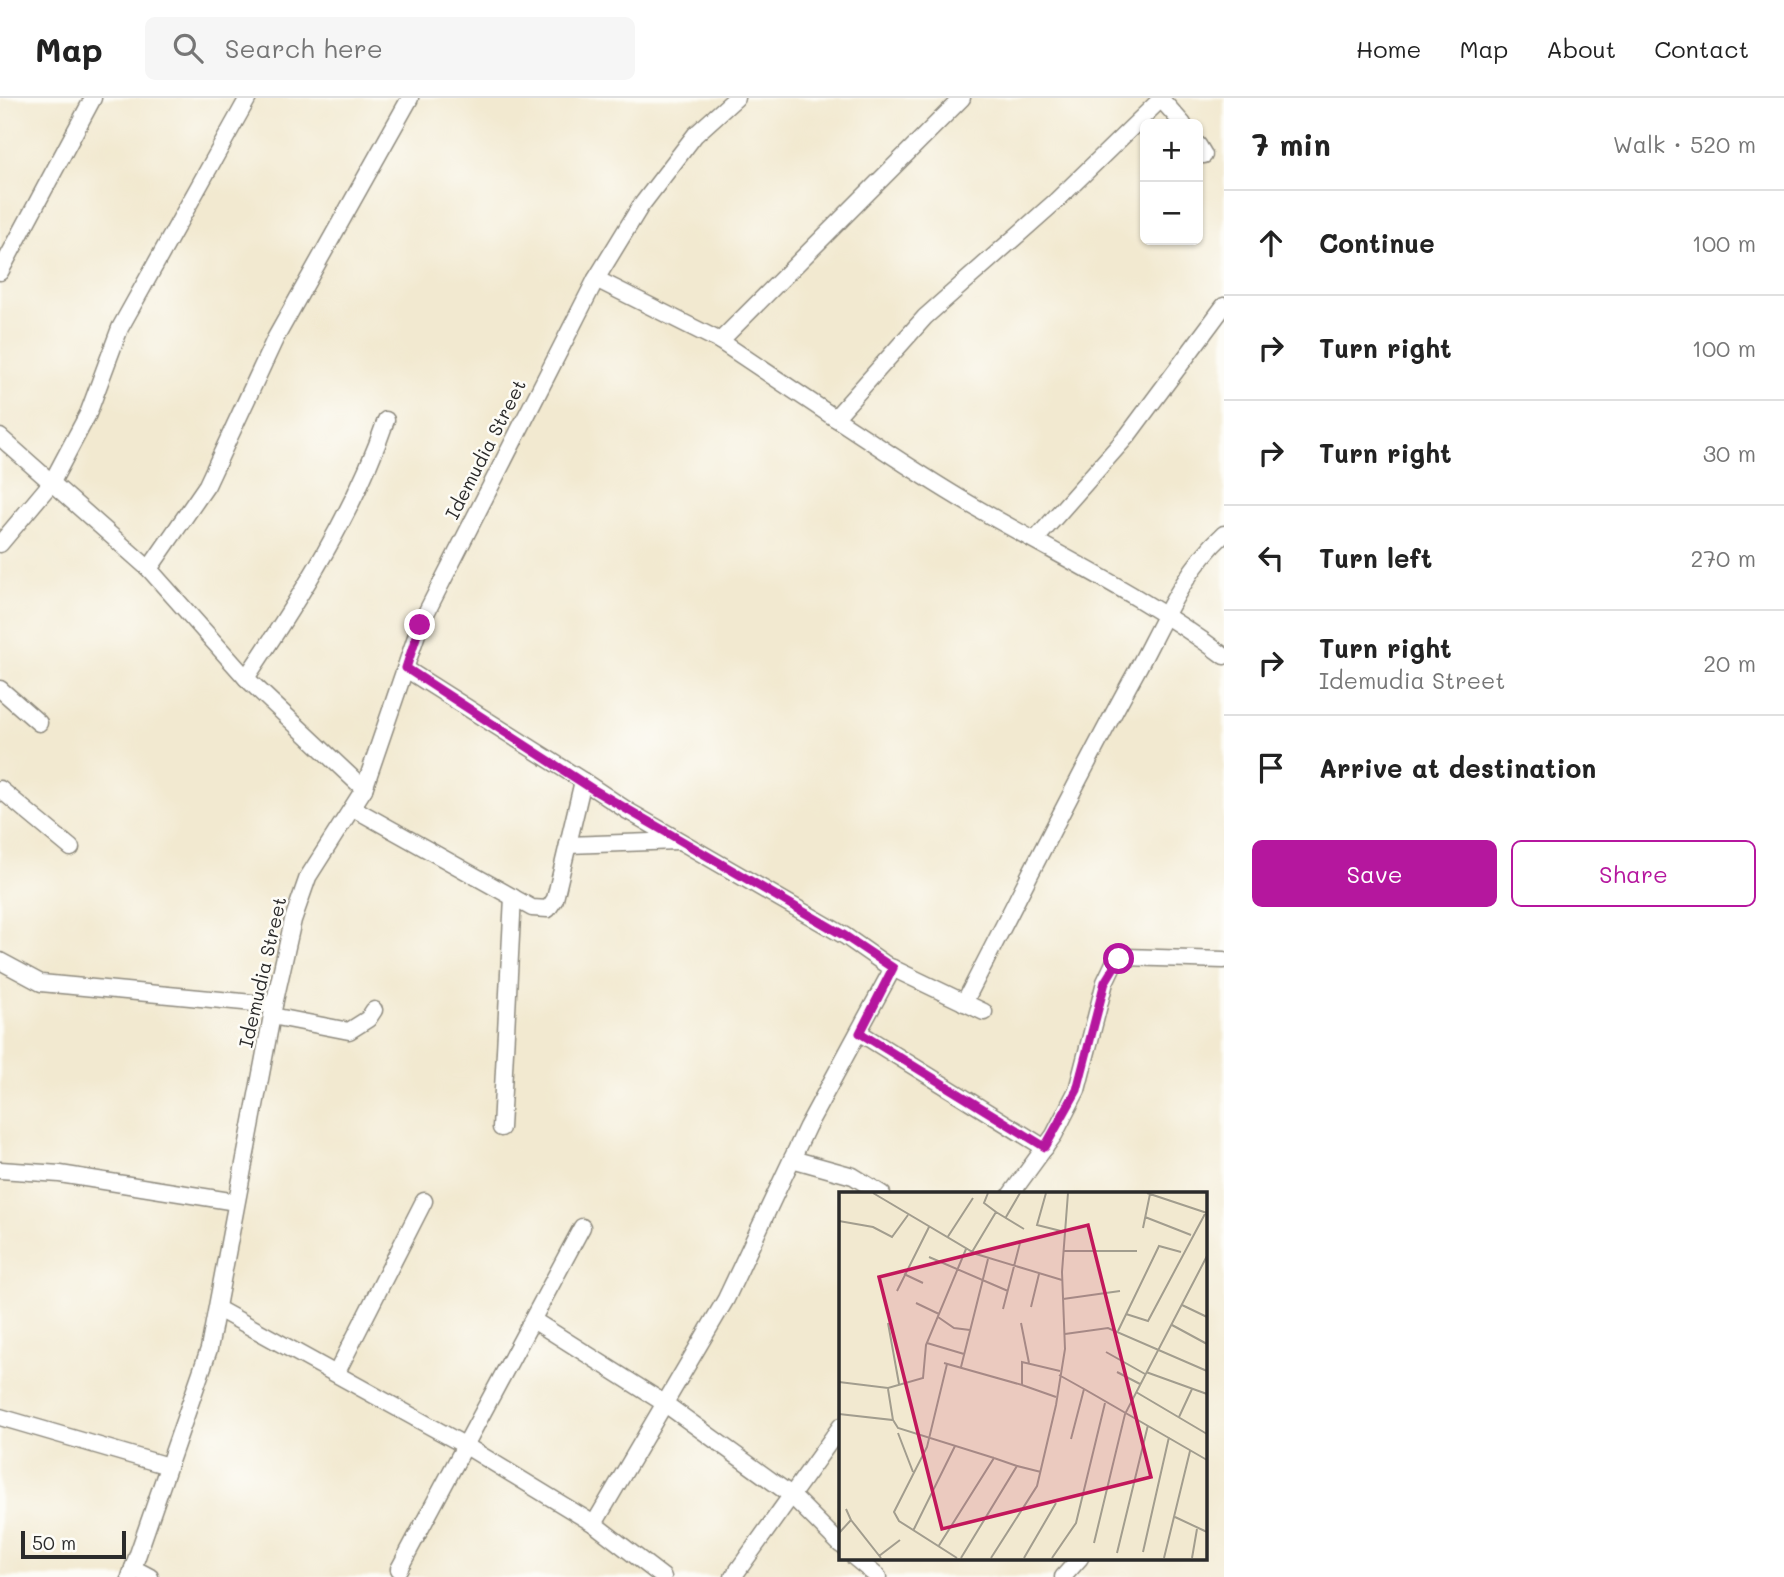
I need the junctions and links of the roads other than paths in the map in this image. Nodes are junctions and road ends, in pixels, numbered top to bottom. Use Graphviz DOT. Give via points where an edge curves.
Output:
graph roads {
  1 [pos="93,98"];
  2 [pos="248,98"];
  3 [pos="410,98"];
  4 [pos="736,98"];
  5 [pos="962,98"];
  6 [pos="1162,98"];
  7 [pos="1179,119"];
  8 [pos="0,272"];
  9 [pos="596,279"];
  10 [pos="1224,306"];
  11 [pos="720,341"];
  12 [pos="835,418"];
  13 [pos="386,420"];
  14 [pos="0,437"];
  15 [pos="52,482"];
  16 [pos="1224,534"];
  17 [pos="1036,539"];
  18 [pos="0,544"];
  19 [pos="149,569"];
  20 [pos="1166,617"];
  21 [pos="1224,656"];
  22 [pos="406,668"];
  23 [pos="246,678"];
  24 [pos="0,689"];
  25 [pos="39,723"];
  26 [pos="583,781"];
  27 [pos="0,789"];
  28 [pos="364,789"];
  29 [pos="353,808"];
  30 [pos="678,841"];
  31 [pos="568,845"];
  32 [pos="71,848"];
  33 [pos="513,897"];
  34 [pos="1224,960"];
  35 [pos="0,961"];
  36 [pos="893,968"];
  37 [pos="964,1003"];
  38 [pos="273,1010"];
  39 [pos="374,1010"];
  40 [pos="984,1012"];
  41 [pos="860,1033"];
  42 [pos="502,1128"];
  43 [pos="1045,1147"];
  44 [pos="792,1159"];
  45 [pos="0,1170"];
  46 [pos="879,1192"];
  47 [pos="1012,1192"];
  48 [pos="424,1200"];
  49 [pos="236,1202"];
  50 [pos="582,1227"];
  51 [pos="218,1309"];
  52 [pos="533,1320"];
  53 [pos="337,1372"];
  54 [pos="664,1403"];
  55 [pos="0,1417"];
  56 [pos="839,1429"];
  57 [pos="466,1446"];
  58 [pos="169,1466"];
  59 [pos="791,1495"];
  60 [pos="594,1524"];
  61 [pos="839,1543"];
  62 [pos="857,1560"];
  63 [pos="1076,1560"];
  64 [pos="399,1569"];
  65 [pos="132,1572"];
  66 [pos="150,1577"];
  67 [pos="663,1577"];
  68 [pos="733,1577"];
  69 [pos="878,1577"];
  70 [pos="1062,1577"];
  1 -- 8 [label="street"];
  2 -- 15 [label="street" via="120,328 88,415"];
  3 -- 19 [label="street" via="275,339 207,485"];
  4 -- 9 [label="street, Idemudia Street" via="687,146 640,207"];
  5 -- 11 [label="street"];
  6 -- 7 [label="street"];
  6 -- 12 [label="street" via="1056,201 925,317"];
  9 -- 11 [label="street"];
  9 -- 22 [label="street, Idemudia Street" via="420,625"];
  10 -- 17 [label="street" via="1148,411"];
  11 -- 12 [label="street"];
  12 -- 17 [label="street" via="979,510"];
  13 -- 23 [label="street" via="329,544"];
  14 -- 15 [label="street"];
  15 -- 18 [label="street"];
  15 -- 19 [label="street"];
  16 -- 20 [label="street" via="1190,571"];
  17 -- 20 [label="street"];
  19 -- 23 [label="street"];
  20 -- 21 [label="street"];
  20 -- 37 [label="street" via="1078,777"];
  22 -- 26 [label="street"];
  22 -- 28 [label="street, Idemudia Street"];
  23 -- 28 [label="street"];
  24 -- 25 [label="street"];
  26 -- 30 [label="street"];
  26 -- 31 [label="street"];
  27 -- 32 [label="street"];
  28 -- 29 [label="street, Idemudia Street"];
  29 -- 33 [label="street"];
  29 -- 38 [label="street, Idemudia Street" via="308,877 293,920"];
  30 -- 31 [label="street"];
  30 -- 36 [label="street"];
  31 -- 33 [label="street" via="553,905 539,910"];
  33 -- 42 [label="street"];
  34 -- 43 [label="street" via="1125,957 1114,963 1077,1090"];
  35 -- 38 [label="street" via="41,983"];
  36 -- 37 [label="street"];
  36 -- 41 [label="street"];
  37 -- 40 [label="street"];
  38 -- 39 [label="street" via="349,1031"];
  38 -- 49 [label="street, Idemudia Street"];
  41 -- 43 [label="street"];
  41 -- 44 [label="street"];
  43 -- 47 [label="street"];
  44 -- 46 [label="street" via="853,1176"];
  44 -- 54 [label="street" via="726,1299"];
  45 -- 49 [label="street" via="60,1174"];
  48 -- 53 [label="street"];
  49 -- 51 [label="street, Idemudia Street"];
  50 -- 52 [label="street"];
  51 -- 53 [label="street"];
  51 -- 58 [label="street, Idemudia Street"];
  52 -- 54 [label="street"];
  52 -- 57 [label="street"];
  53 -- 57 [label="street"];
  54 -- 59 [label="street"];
  54 -- 60 [label="street"];
  55 -- 58 [label="street"];
  56 -- 59 [label="street"];
  57 -- 60 [label="street"];
  57 -- 64 [label="street"];
  58 -- 65 [label="street, Idemudia Street"];
  59 -- 61 [label="street"];
  59 -- 68 [label="street"];
  60 -- 67 [label="street"];
  62 -- 69 [label="street"];
  63 -- 70 [label="street"];
  65 -- 66 [label="street"];
}
